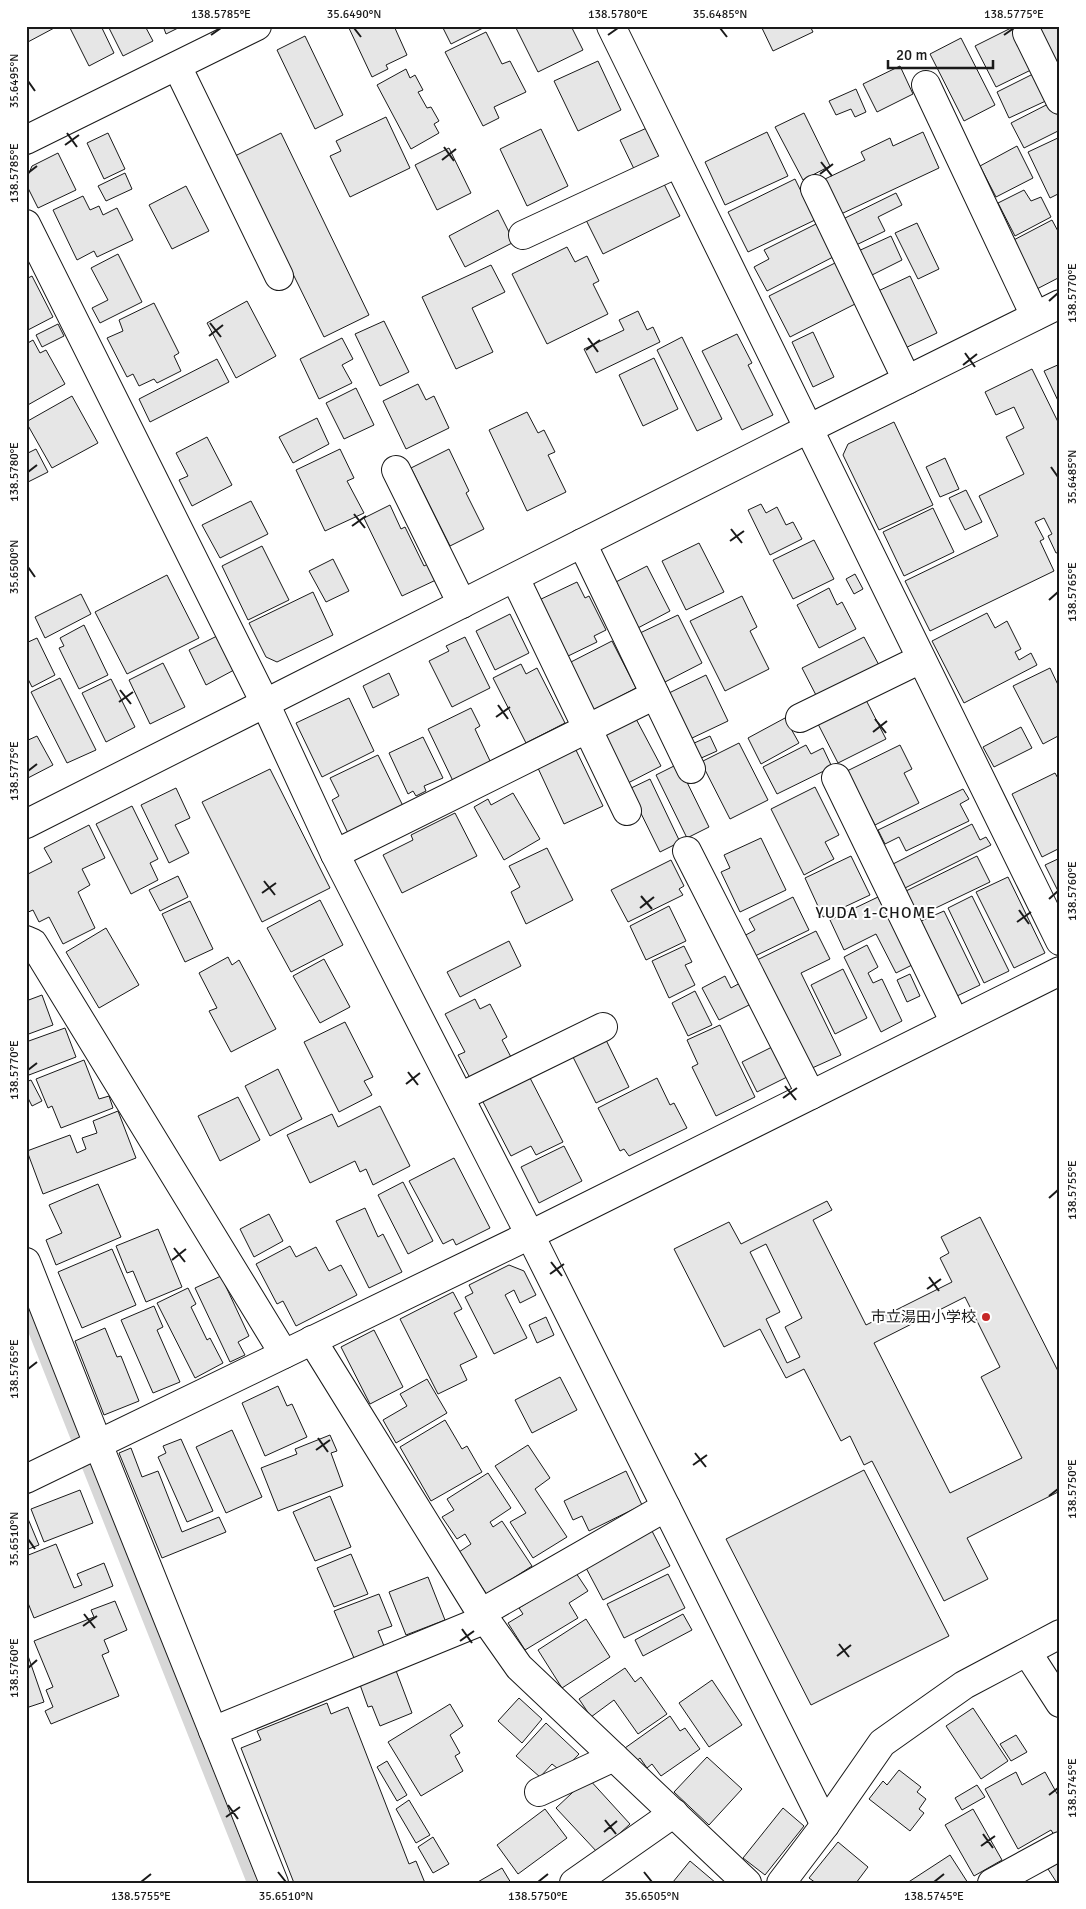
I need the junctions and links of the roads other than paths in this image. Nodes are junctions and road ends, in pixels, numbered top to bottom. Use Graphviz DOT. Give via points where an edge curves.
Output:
graph roads {
  1 [pos="258,26"];
  2 [pos="611,26"];
  3 [pos="1027,33"];
  4 [pos="177,66"];
  5 [pos="926,85"];
  6 [pos="1060,100"];
  7 [pos="26,140"];
  8 [pos="678,163"];
  9 [pos="815,189"];
  10 [pos="26,224"];
  11 [pos="523,235"];
  12 [pos="278,276"];
  13 [pos="1060,304"];
  14 [pos="1035,316"];
  15 [pos="906,380"];
  16 [pos="808,429"];
  17 [pos="396,470"];
  18 [pos="582,544"];
  19 [pos="515,578"];
  20 [pos="462,604"];
  21 [pos="921,659"];
  22 [pos="655,695"];
  23 [pos="265,703"];
  24 [pos="800,718"];
  25 [pos="588,729"];
  26 [pos="691,769"];
  27 [pos="836,778"];
  28 [pos="627,811"];
  29 [pos="26,824"];
  30 [pos="687,852"];
  31 [pos="335,854"];
  32 [pos="26,940"];
  33 [pos="1060,940"];
  34 [pos="1060,971"];
  35 [pos="955,1023"];
  36 [pos="603,1027"];
  37 [pos="811,1095"];
  38 [pos="460,1097"];
  39 [pos="530,1235"];
  40 [pos="26,1262"];
  41 [pos="312,1340"];
  42 [pos="284,1354"];
  43 [pos="88,1449"];
  44 [pos="26,1479"];
  45 [pos="666,1507"];
  46 [pos="484,1616"];
  47 [pos="1060,1634"];
  48 [pos="1027,1652"];
  49 [pos="1060,1703"];
  50 [pos="213,1731"];
  51 [pos="614,1757"];
  52 [pos="539,1792"];
  53 [pos="674,1814"];
  54 [pos="825,1825"];
  55 [pos="1060,1846"];
  56 [pos="274,1883"];
  57 [pos="574,1883"];
  58 [pos="747,1883"];
  59 [pos="781,1883"];
  60 [pos="992,1883"];
  1 -- 4 [label="street"];
  2 -- 8 [label="street"];
  3 -- 6 [label="street"];
  4 -- 7 [label="street"];
  4 -- 12 [label="street"];
  5 -- 14 [label="street"];
  8 -- 11 [label="street"];
  8 -- 16 [label="street"];
  9 -- 15 [label="street"];
  10 -- 23 [label="street"];
  13 -- 14 [label="street"];
  14 -- 15 [label="street"];
  15 -- 16 [label="street"];
  16 -- 18 [label="street"];
  16 -- 21 [label="street"];
  17 -- 20 [label="street"];
  18 -- 19 [label="street"];
  18 -- 22 [label="street"];
  19 -- 20 [label="street"];
  19 -- 25 [label="street"];
  20 -- 23 [label="street"];
  21 -- 24 [label="street"];
  21 -- 33 [label="street"];
  22 -- 25 [label="street"];
  22 -- 26 [label="street"];
  23 -- 29 [label="street"];
  23 -- 31 [label="street"];
  25 -- 28 [label="street"];
  25 -- 31 [label="street"];
  27 -- 35 [label="street"];
  30 -- 37 [label="street"];
  31 -- 38 [label="street"];
  32 -- 42 [label="street" via="33,944"];
  34 -- 35 [label="street"];
  35 -- 37 [label="street"];
  36 -- 38 [label="street"];
  37 -- 39 [label="street"];
  38 -- 39 [label="street"];
  39 -- 41 [label="street"];
  39 -- 45 [label="street"];
  40 -- 43 [label="street"];
  41 -- 42 [label="street"];
  41 -- 46 [label="street"];
  42 -- 43 [label="street"];
  43 -- 44 [label="street"];
  43 -- 50 [label="street" via="155,1616"];
  45 -- 46 [label="street"];
  45 -- 54 [label="street"];
  46 -- 50 [label="street"];
  46 -- 51 [label="street" via="519,1667"];
  47 -- 48 [label="street"];
  48 -- 49 [label="street"];
  48 -- 54 [label="street" via="964,1685 882,1743"];
  50 -- 56 [label="street"];
  51 -- 52 [label="street"];
  51 -- 53 [label="street"];
  53 -- 57 [label="street"];
  53 -- 58 [label="street"];
  54 -- 59 [label="street"];
  55 -- 60 [label="street"];
}
